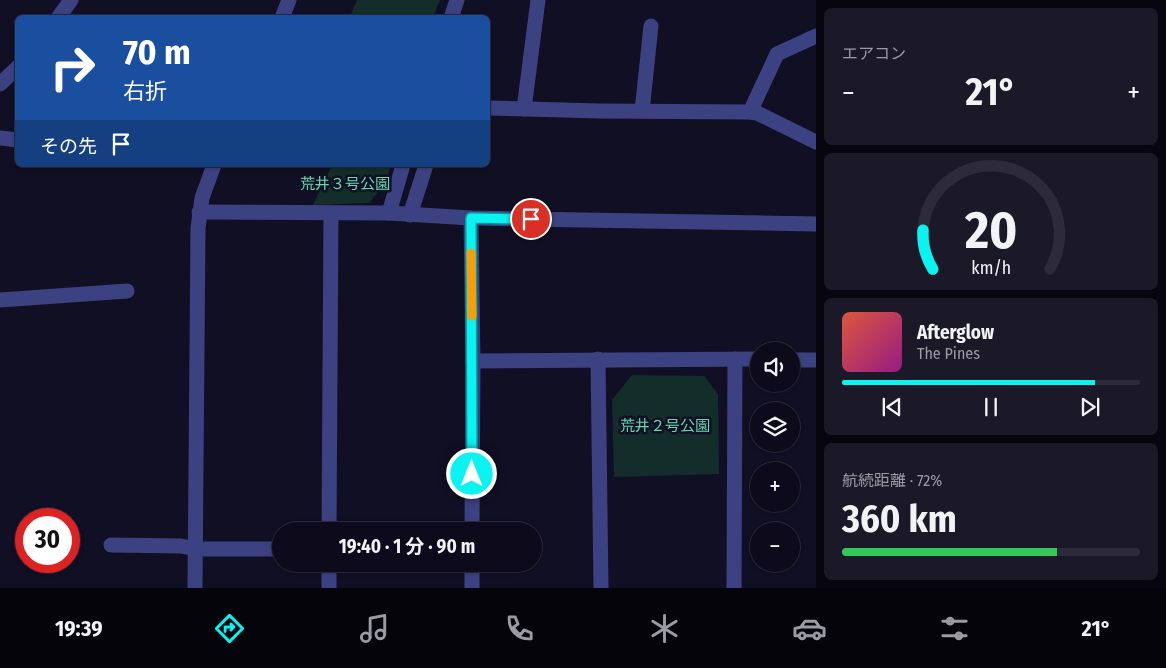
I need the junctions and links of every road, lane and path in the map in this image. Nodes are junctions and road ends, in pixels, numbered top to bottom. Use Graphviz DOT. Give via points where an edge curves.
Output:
graph roads {
  1 [pos="71,0"];
  2 [pos="289,0"];
  3 [pos="457,0"];
  4 [pos="538,0"];
  5 [pos="60,15"];
  6 [pos="283,15"];
  7 [pos="452,15"];
  8 [pos="651,26"];
  9 [pos="816,36"];
  10 [pos="15,70"];
  11 [pos="0,84"];
  12 [pos="490,108"];
  13 [pos="524,109"];
  14 [pos="642,111"];
  15 [pos="750,112"];
  16 [pos="0,138"];
  17 [pos="15,140"];
  18 [pos="816,142"];
  19 [pos="213,167"];
  20 [pos="402,167"];
  21 [pos="425,167"];
  22 [pos="199,212"];
  23 [pos="331,213"];
  24 [pos="389,213"];
  25 [pos="410,215"];
  26 [pos="471,218"];
  27 [pos="816,224"];
  28 [pos="127,291"];
  29 [pos="0,300"];
  30 [pos="598,359"];
  31 [pos="735,359"];
  32 [pos="750,359"];
  33 [pos="800,360"];
  34 [pos="816,360"];
  35 [pos="473,361"];
  36 [pos="329,522"];
  37 [pos="472,522"];
  38 [pos="111,545"];
  39 [pos="196,549"];
  40 [pos="272,549"];
  41 [pos="329,572"];
  42 [pos="472,572"];
  43 [pos="195,588"];
  44 [pos="329,588"];
  45 [pos="472,588"];
  46 [pos="601,588"];
  47 [pos="734,588"];
  1 -- 5 [label="street"];
  2 -- 6 [label="street"];
  3 -- 7 [label="street"];
  4 -- 13 [label="street"];
  8 -- 14 [label="street"];
  9 -- 15 [label="street" via="777,54"];
  10 -- 11 [label="street"];
  12 -- 13 [label="street"];
  13 -- 14 [label="street"];
  14 -- 15 [label="street"];
  15 -- 18 [label="street"];
  16 -- 17 [label="street"];
  19 -- 22 [label="street"];
  20 -- 24 [label="street"];
  21 -- 25 [label="street"];
  22 -- 23 [label="street"];
  22 -- 39 [label="street"];
  23 -- 24 [label="street"];
  23 -- 36 [label="street"];
  24 -- 25 [label="street"];
  25 -- 26 [label="street"];
  26 -- 27 [label="street"];
  26 -- 35 [label="street"];
  28 -- 29 [label="street"];
  30 -- 31 [label="street"];
  30 -- 35 [label="street"];
  30 -- 46 [label="street"];
  31 -- 32 [label="street"];
  31 -- 47 [label="street"];
  33 -- 34 [label="street"];
  35 -- 37 [label="street"];
  38 -- 39 [label="street"];
  39 -- 40 [label="street"];
  39 -- 43 [label="street"];
  41 -- 44 [label="street"];
  42 -- 45 [label="street"];
}
